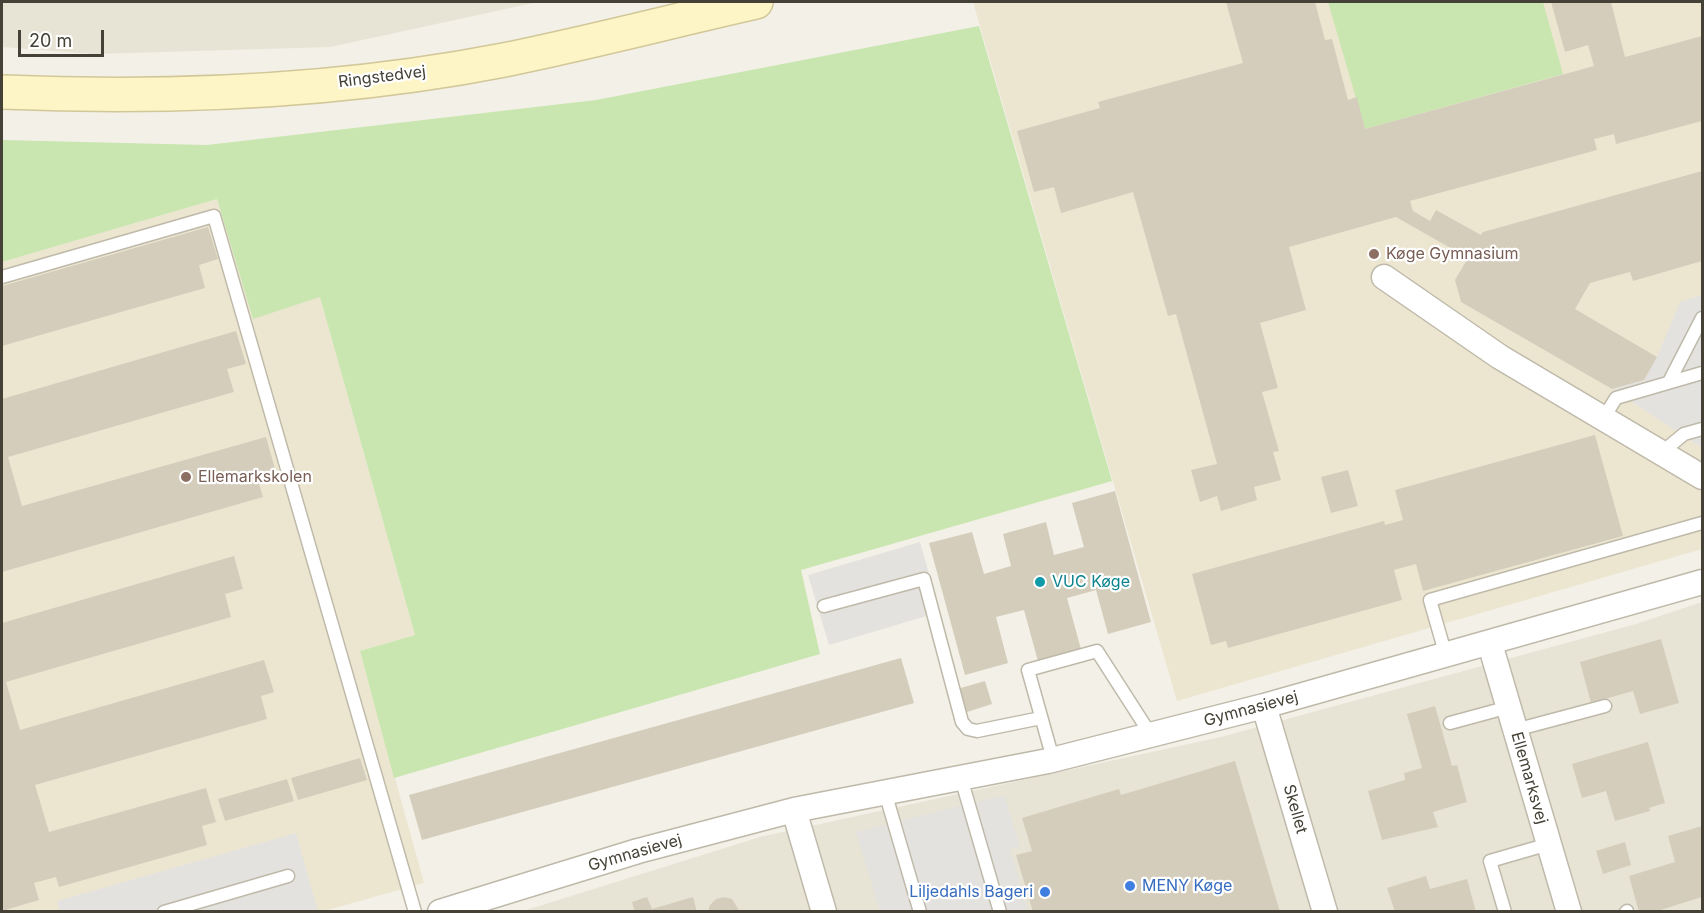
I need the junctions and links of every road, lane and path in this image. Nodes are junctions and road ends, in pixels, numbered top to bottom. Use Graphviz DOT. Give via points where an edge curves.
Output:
graph roads {
  1 [pos="756,2"];
  2 [pos="2,92"];
  3 [pos="2,277"];
  4 [pos="1384,277"];
  5 [pos="1702,318"];
  6 [pos="1702,373"];
  7 [pos="1669,382"];
  8 [pos="1603,419"];
  9 [pos="1702,429"];
  10 [pos="1661,453"];
  11 [pos="1702,477"];
  12 [pos="1702,523"];
  13 [pos="1702,582"];
  14 [pos="824,606"];
  15 [pos="1490,644"];
  16 [pos="1446,656"];
  17 [pos="1264,706"];
  18 [pos="1605,706"];
  19 [pos="1509,707"];
  20 [pos="1041,718"];
  21 [pos="1450,723"];
  22 [pos="1515,730"];
  23 [pos="1151,735"];
  24 [pos="1053,759"];
  25 [pos="961,778"];
  26 [pos="885,792"];
  27 [pos="794,810"];
  28 [pos="1549,844"];
  29 [pos="288,876"];
  30 [pos="479,906"];
  31 [pos="164,912"];
  32 [pos="415,912"];
  33 [pos="440,912"];
  34 [pos="824,912"];
  35 [pos="920,912"];
  36 [pos="1000,912"];
  37 [pos="1325,912"];
  38 [pos="1505,912"];
  39 [pos="1569,912"];
  1 -- 2 [label="main road, Ringstedvej" via="503,60 406,75 301,86 102,96"];
  3 -- 32 [label="lane" via="214,216"];
  4 -- 8 [label="street" via="1500,357"];
  5 -- 7 [label="lane"];
  6 -- 7 [label="lane"];
  7 -- 8 [label="lane" via="1616,398"];
  8 -- 10 [label="street"];
  9 -- 10 [label="lane" via="1684,434"];
  10 -- 11 [label="street"];
  12 -- 16 [label="lane" via="1431,600"];
  13 -- 15 [label="street, Gymnasievej"];
  14 -- 20 [label="lane" via="924,579 962,722 977,731"];
  15 -- 16 [label="street, Gymnasievej"];
  15 -- 19 [label="street, Ellemarksvej"];
  16 -- 17 [label="street, Gymnasievej"];
  17 -- 23 [label="street, Gymnasievej"];
  17 -- 37 [label="street, Skellet"];
  18 -- 22 [label="lane"];
  19 -- 21 [label="lane"];
  19 -- 22 [label="street, Ellemarksvej"];
  20 -- 23 [label="lane" via="1028,670 1097,651"];
  20 -- 24 [label="lane"];
  22 -- 28 [label="street, Ellemarksvej"];
  23 -- 24 [label="street, Gymnasievej"];
  24 -- 25 [label="street, Gymnasievej"];
  25 -- 26 [label="street, Gymnasievej"];
  25 -- 36 [label="lane"];
  26 -- 27 [label="street, Gymnasievej"];
  26 -- 35 [label="lane"];
  27 -- 30 [label="street, Gymnasievej" via="638,851"];
  27 -- 34 [label="street"];
  28 -- 38 [label="lane" via="1490,861"];
  28 -- 39 [label="street, Ellemarksvej"];
  29 -- 31 [label="lane"];
  30 -- 33 [label="street, Gymnasievej"];
}
